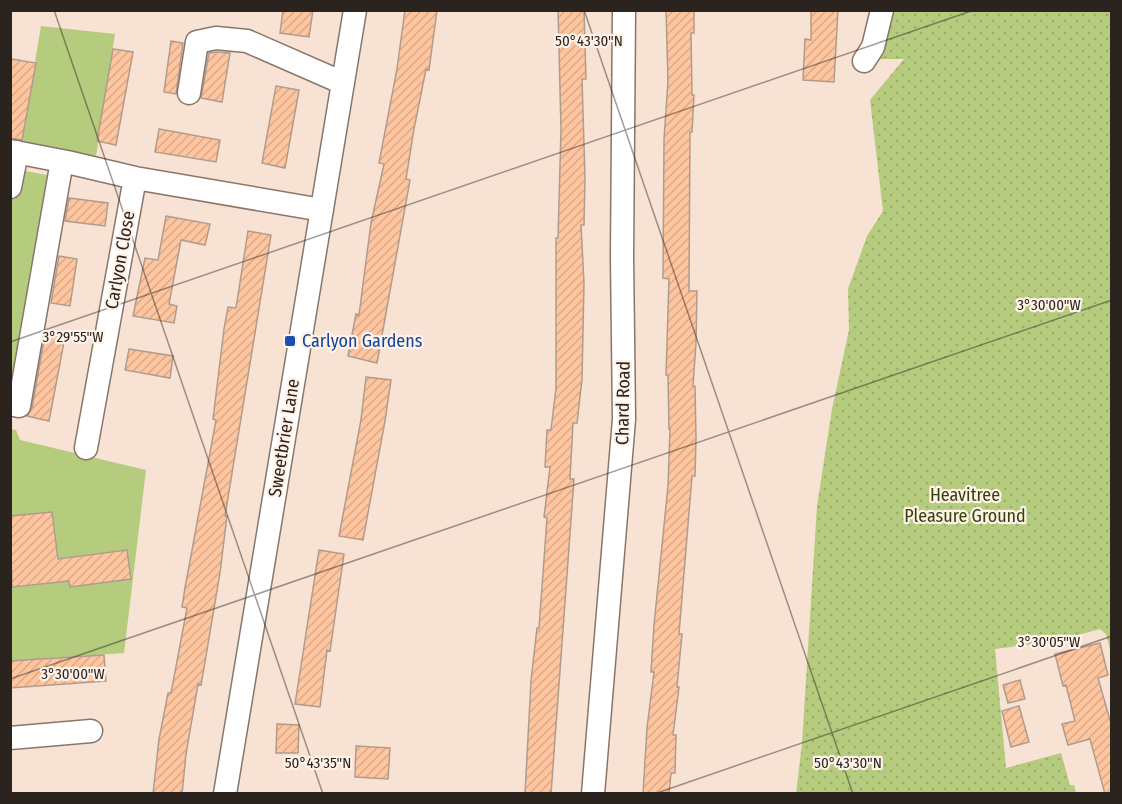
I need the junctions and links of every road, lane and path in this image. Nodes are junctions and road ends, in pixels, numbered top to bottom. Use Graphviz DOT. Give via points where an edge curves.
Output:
graph roads {
  1 [pos="355,10"];
  2 [pos="624,10"];
  3 [pos="882,10"];
  4 [pos="864,62"];
  5 [pos="343,83"];
  6 [pos="189,93"];
  7 [pos="14,152"];
  8 [pos="62,161"];
  9 [pos="135,178"];
  10 [pos="10,187"];
  11 [pos="322,210"];
  12 [pos="10,404"];
  13 [pos="86,448"];
  14 [pos="92,731"];
  15 [pos="10,738"];
  16 [pos="225,794"];
  17 [pos="593,794"];
  1 -- 5 [label="street, Sweetbrier Lane"];
  2 -- 17 [label="street, Chard Road" via="624,419"];
  3 -- 4 [label="street" via="873,47"];
  5 -- 6 [label="street" via="247,41 216,38 197,42"];
  5 -- 11 [label="street, Sweetbrier Lane"];
  7 -- 8 [label="street"];
  7 -- 10 [label="street"];
  8 -- 9 [label="street"];
  8 -- 12 [label="street" via="19,406"];
  9 -- 11 [label="street"];
  9 -- 13 [label="street, Carlyon Close"];
  11 -- 16 [label="street, Sweetbrier Lane"];
  14 -- 15 [label="street"];
}
